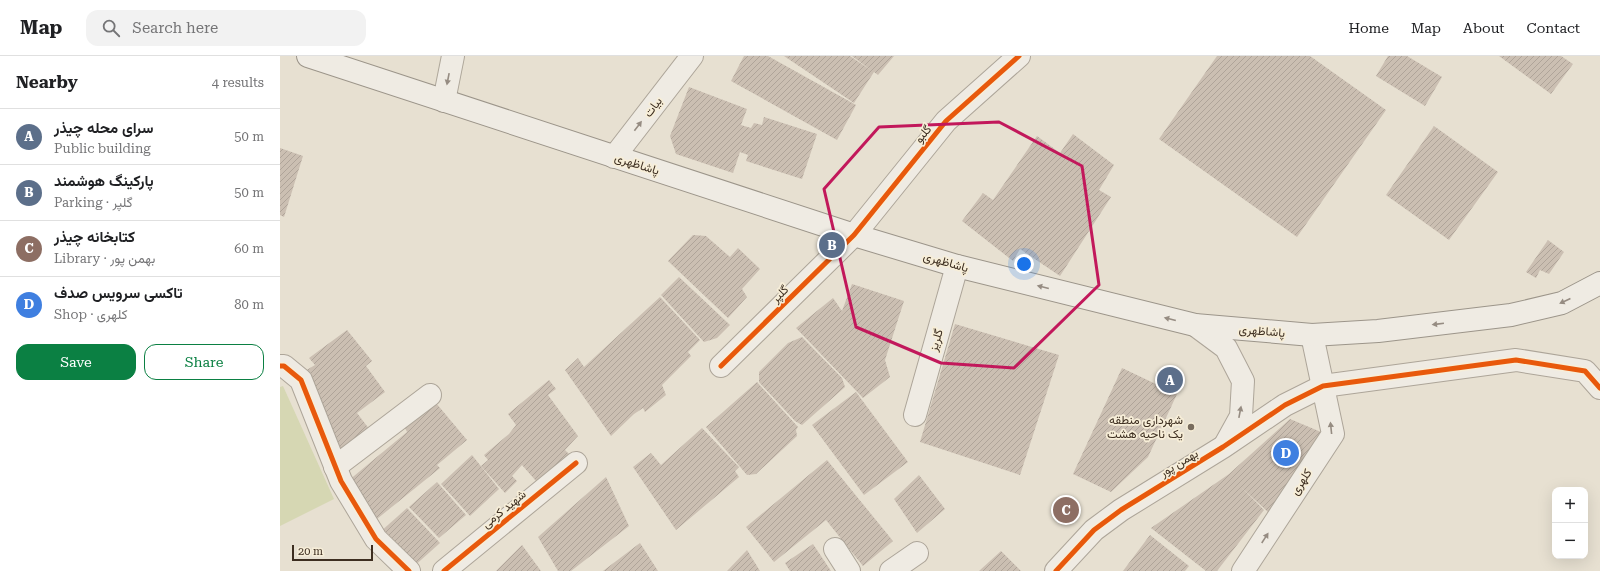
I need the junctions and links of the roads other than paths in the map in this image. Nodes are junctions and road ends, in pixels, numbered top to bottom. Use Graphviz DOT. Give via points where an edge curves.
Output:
graph roads {
  1 [pos="308,56"];
  2 [pos="453,56"];
  3 [pos="692,56"];
  4 [pos="1019,56"];
  5 [pos="444,101"];
  6 [pos="614,157"];
  7 [pos="854,235"];
  8 [pos="957,266"];
  9 [pos="1600,283"];
  10 [pos="1195,325"];
  11 [pos="1312,335"];
  12 [pos="282,366"];
  13 [pos="721,366"];
  14 [pos="1323,386"];
  15 [pos="1600,388"];
  16 [pos="430,395"];
  17 [pos="915,415"];
  18 [pos="1223,447"];
  19 [pos="576,463"];
  20 [pos="335,467"];
  21 [pos="835,549"];
  22 [pos="917,553"];
  23 [pos="409,571"];
  24 [pos="444,571"];
  25 [pos="849,571"];
  26 [pos="891,571"];
  27 [pos="1056,571"];
  28 [pos="1243,571"];
  1 -- 5 [label="street, پاشاظهری"];
  2 -- 5 [label="street, one-way"];
  6 -- 3 [label="street, بیات, one-way"];
  4 -- 7 [label="street, گلبو" via="946,121"];
  5 -- 6 [label="street, پاشاظهری"];
  6 -- 7 [label="street, پاشاظهری"];
  7 -- 8 [label="street, پاشاظهری"];
  7 -- 13 [label="street, گلپر"];
  10 -- 8 [label="street, پاشاظهری, one-way"];
  8 -- 17 [label="street, گلریز"];
  9 -- 11 [label="street, پاشاظهری, one-way" via="1562,303 1512,316 1378,331"];
  10 -- 11 [label="street, پاشاظهری"];
  18 -- 10 [label="street, one-way" via="1241,416 1243,381 1226,348"];
  11 -- 14 [label="street, کلهری"];
  12 -- 20 [label="street" via="300,380"];
  14 -- 15 [label="street, بهمن پور" via="1516,360 1585,371"];
  14 -- 18 [label="street, بهمن پور" via="1285,405"];
  28 -- 14 [label="street, کلهری, one-way" via="1332,434"];
  16 -- 20 [label="street"];
  18 -- 27 [label="street, بهمن پور" via="1121,510 1094,530"];
  19 -- 24 [label="street, شهید کرمی"];
  20 -- 23 [label="street" via="376,539"];
  21 -- 25 [label="street"];
  22 -- 26 [label="street"];
}
